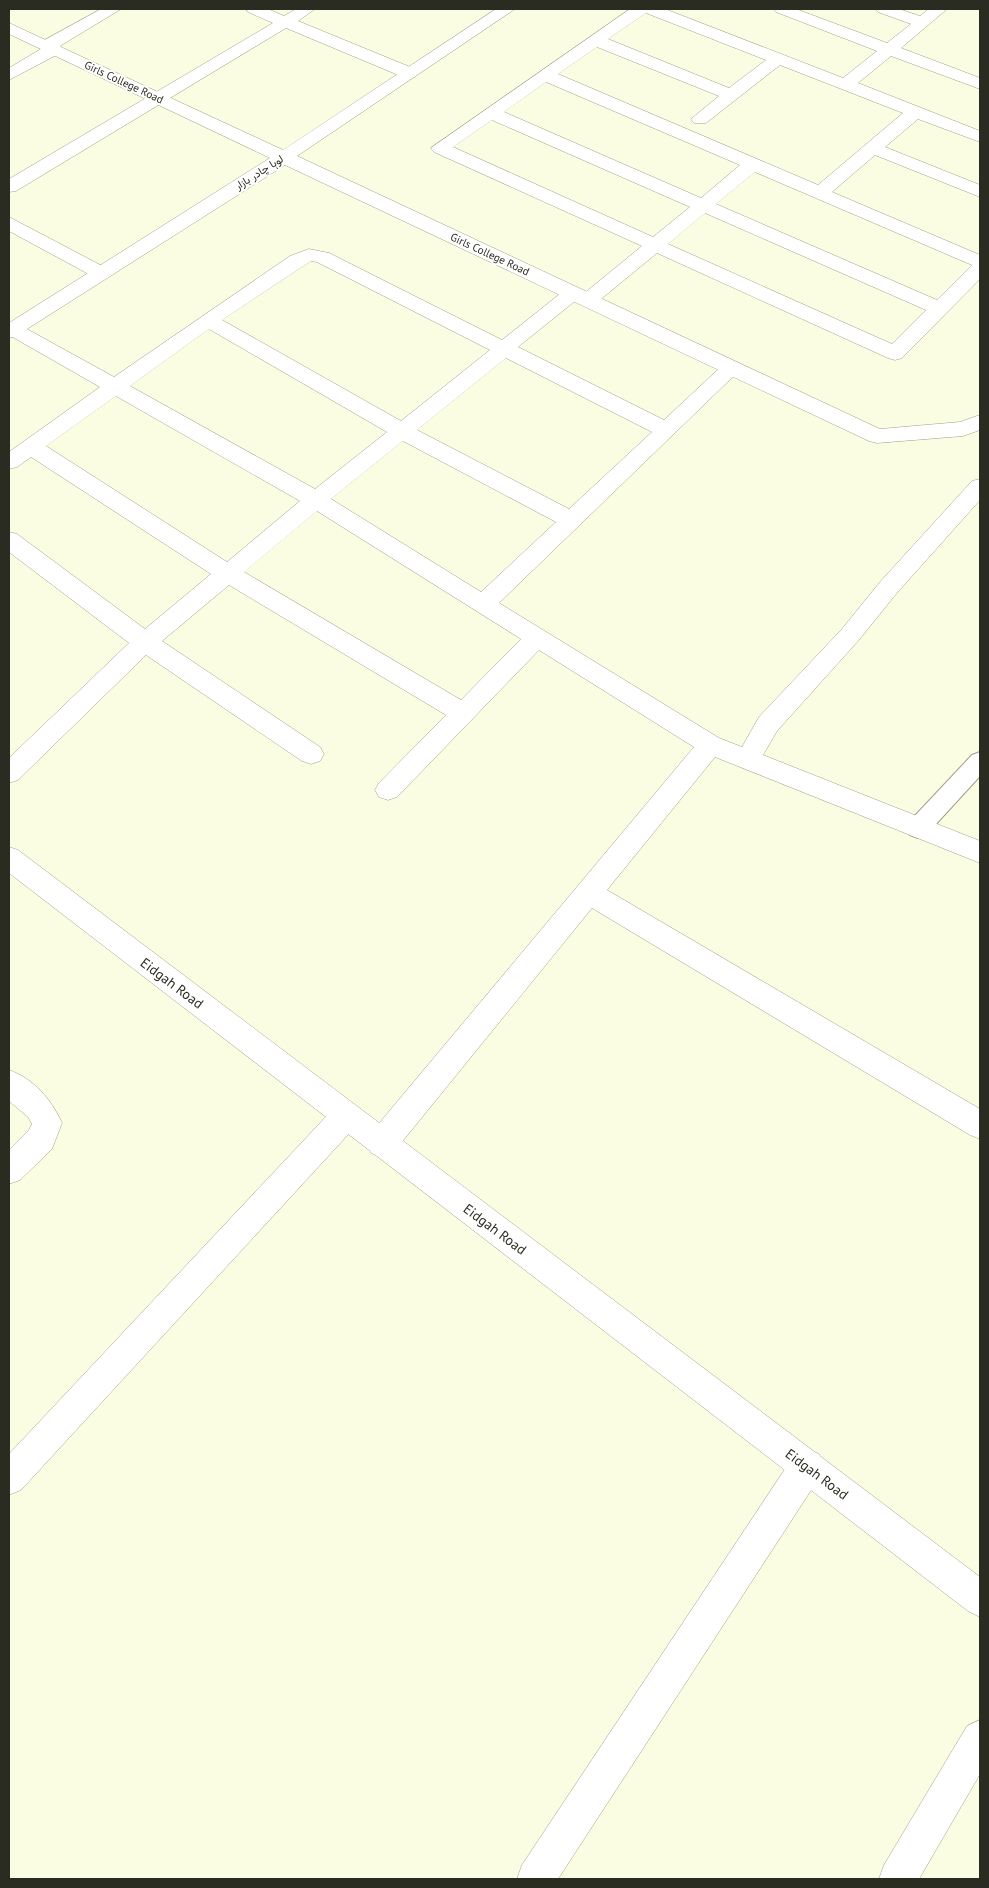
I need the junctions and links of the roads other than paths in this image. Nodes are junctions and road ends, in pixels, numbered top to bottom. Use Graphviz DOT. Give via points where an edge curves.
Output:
graph roads {
  1 [pos="113,9"];
  2 [pos="254,9"];
  3 [pos="307,9"];
  4 [pos="507,9"];
  5 [pos="640,9"];
  6 [pos="651,9"];
  7 [pos="782,9"];
  8 [pos="884,9"];
  9 [pos="939,9"];
  10 [pos="285,22"];
  11 [pos="922,22"];
  12 [pos="9,28"];
  13 [pos="595,40"];
  14 [pos="51,48"];
  15 [pos="889,49"];
  16 [pos="778,58"];
  17 [pos="410,73"];
  18 [pos="9,74"];
  19 [pos="545,75"];
  20 [pos="980,84"];
  21 [pos="845,85"];
  22 [pos="731,95"];
  23 [pos="158,98"];
  24 [pos="915,112"];
  25 [pos="492,113"];
  26 [pos="700,119"];
  27 [pos="980,137"];
  28 [pos="873,148"];
  29 [pos="284,157"];
  30 [pos="753,164"];
  31 [pos="9,187"];
  32 [pos="980,192"];
  33 [pos="820,193"];
  34 [pos="703,205"];
  35 [pos="9,223"];
  36 [pos="656,245"];
  37 [pos="980,262"];
  38 [pos="980,268"];
  39 [pos="101,273"];
  40 [pos="581,297"];
  41 [pos="940,309"];
  42 [pos="208,320"];
  43 [pos="10,330"];
  44 [pos="502,348"];
  45 [pos="732,368"];
  46 [pos="115,387"];
  47 [pos="980,422"];
  48 [pos="666,430"];
  49 [pos="402,431"];
  50 [pos="31,447"];
  51 [pos="9,462"];
  52 [pos="980,486"];
  53 [pos="316,500"];
  54 [pos="571,520"];
  55 [pos="10,543"];
  56 [pos="227,572"];
  57 [pos="483,604"];
  58 [pos="537,638"];
  59 [pos="145,642"];
  60 [pos="463,714"];
  61 [pos="710,745"];
  62 [pos="311,754"];
  63 [pos="748,760"];
  64 [pos="980,761"];
  65 [pos="9,773"];
  66 [pos="388,790"];
  67 [pos="918,828"];
  68 [pos="980,852"];
  69 [pos="9,858"];
  70 [pos="588,892"];
  71 [pos="9,1083"];
  72 [pos="346,1116"];
  73 [pos="980,1124"];
  74 [pos="382,1142"];
  75 [pos="9,1170"];
  76 [pos="807,1466"];
  77 [pos="9,1478"];
  78 [pos="980,1599"];
  79 [pos="980,1739"];
  80 [pos="536,1879"];
  81 [pos="898,1879"];
  1 -- 14 [label="street"];
  2 -- 10 [label="street"];
  3 -- 10 [label="street"];
  4 -- 17 [label="street, لوہا چادر بازار"];
  5 -- 13 [label="street"];
  6 -- 16 [label="street"];
  7 -- 15 [label="street"];
  8 -- 11 [label="street"];
  9 -- 11 [label="street"];
  10 -- 17 [label="street"];
  10 -- 23 [label="street"];
  11 -- 15 [label="street"];
  12 -- 14 [label="street, Girls College Road"];
  13 -- 19 [label="street"];
  13 -- 22 [label="street"];
  14 -- 18 [label="street"];
  14 -- 23 [label="street, Girls College Road"];
  15 -- 20 [label="street"];
  15 -- 21 [label="street"];
  16 -- 21 [label="street"];
  16 -- 22 [label="street"];
  17 -- 29 [label="street, لوہا چادر بازار"];
  19 -- 25 [label="street"];
  19 -- 30 [label="street"];
  21 -- 24 [label="street"];
  22 -- 26 [label="street"];
  23 -- 29 [label="street, Girls College Road"];
  23 -- 31 [label="street"];
  24 -- 27 [label="street"];
  24 -- 28 [label="street"];
  25 -- 34 [label="street"];
  25 -- 36 [label="street" via="440,148"];
  28 -- 32 [label="street"];
  28 -- 33 [label="street"];
  29 -- 39 [label="street, لوہا چادر بازار"];
  29 -- 40 [label="street, Girls College Road"];
  30 -- 33 [label="street"];
  30 -- 34 [label="street"];
  33 -- 37 [label="street"];
  34 -- 36 [label="street"];
  34 -- 41 [label="street"];
  35 -- 39 [label="street"];
  36 -- 40 [label="street"];
  36 -- 41 [label="street" via="895,353"];
  38 -- 41 [label="street"];
  39 -- 43 [label="street, لوہا چادر بازار"];
  40 -- 44 [label="street"];
  40 -- 45 [label="street, Girls College Road"];
  42 -- 44 [label="street" via="309,255 322,257"];
  42 -- 46 [label="street"];
  42 -- 49 [label="street"];
  43 -- 46 [label="street"];
  44 -- 48 [label="street"];
  44 -- 49 [label="street"];
  45 -- 47 [label="street, Girls College Road" via="877,436 963,429"];
  45 -- 48 [label="street"];
  46 -- 50 [label="street"];
  46 -- 53 [label="street"];
  48 -- 54 [label="street"];
  49 -- 53 [label="street"];
  49 -- 54 [label="street"];
  50 -- 51 [label="street"];
  50 -- 56 [label="street"];
  52 -- 63 [label="street" via="768,724"];
  53 -- 56 [label="street"];
  53 -- 57 [label="street"];
  54 -- 57 [label="street"];
  55 -- 59 [label="street"];
  56 -- 59 [label="street"];
  56 -- 60 [label="street"];
  57 -- 58 [label="street"];
  58 -- 60 [label="street"];
  58 -- 61 [label="street"];
  59 -- 62 [label="street"];
  59 -- 65 [label="street"];
  60 -- 66 [label="street"];
  61 -- 63 [label="street"];
  61 -- 70 [label="street"];
  63 -- 67 [label="street"];
  64 -- 67 [label="lane"];
  67 -- 68 [label="street"];
  69 -- 72 [label="street, Eidgah Road"];
  70 -- 73 [label="street"];
  70 -- 74 [label="street"];
  71 -- 75 [label="street" via="38,1107 47,1123 40,1139"];
  72 -- 74 [label="street, Eidgah Road"];
  72 -- 77 [label="street"];
  74 -- 76 [label="street, Eidgah Road"];
  76 -- 78 [label="street, Eidgah Road"];
  76 -- 80 [label="street"];
  79 -- 81 [label="street"];
}
